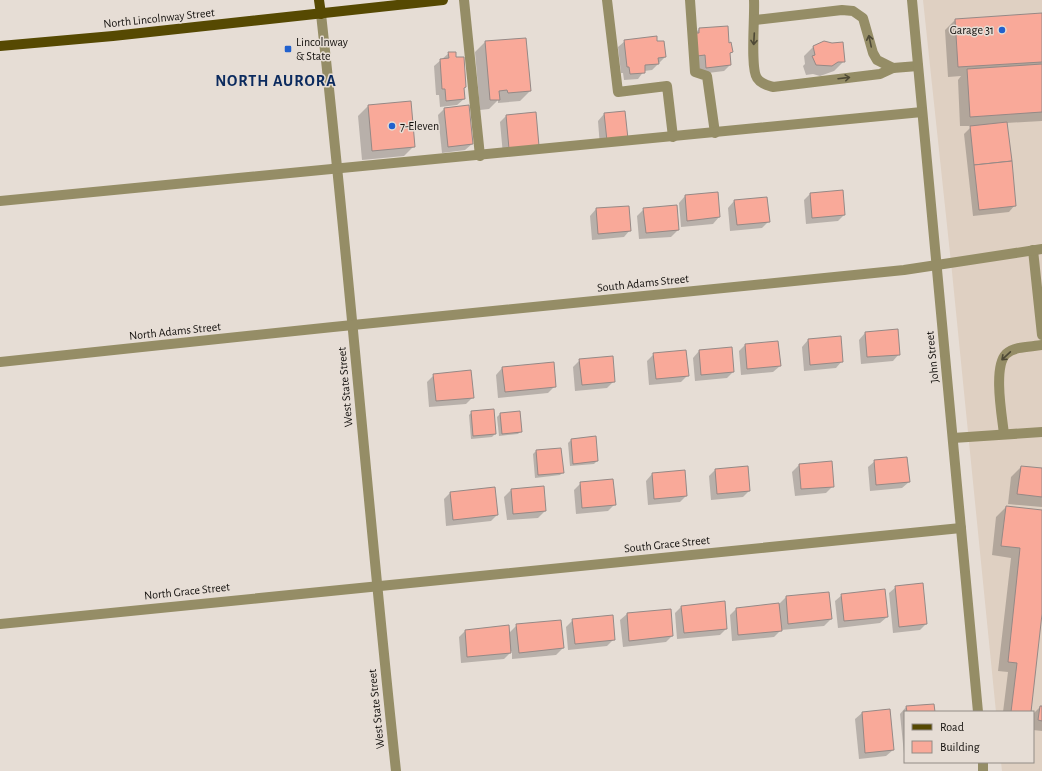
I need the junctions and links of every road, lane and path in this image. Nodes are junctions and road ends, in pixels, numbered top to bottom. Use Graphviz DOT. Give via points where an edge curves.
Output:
graph roads {
  1 [pos="320,0"];
  2 [pos="444,0"];
  3 [pos="464,0"];
  4 [pos="607,0"];
  5 [pos="690,0"];
  6 [pos="754,0"];
  7 [pos="912,0"];
  8 [pos="427,1"];
  9 [pos="321,14"];
  10 [pos="756,20"];
  11 [pos="0,46"];
  12 [pos="918,66"];
  13 [pos="893,68"];
  14 [pos="922,112"];
  15 [pos="715,133"];
  16 [pos="673,137"];
  17 [pos="480,156"];
  18 [pos="338,170"];
  19 [pos="0,201"];
  20 [pos="1038,250"];
  21 [pos="936,265"];
  22 [pos="352,325"];
  23 [pos="1042,335"];
  24 [pos="1042,345"];
  25 [pos="0,362"];
  26 [pos="1042,432"];
  27 [pos="1004,434"];
  28 [pos="953,438"];
  29 [pos="961,528"];
  30 [pos="376,586"];
  31 [pos="0,624"];
  32 [pos="978,711"];
  33 [pos="396,771"];
  1 -- 9 [label="main road, West State Street"];
  2 -- 8 [label="main road, North Lincolnway Street"];
  3 -- 17 [label="street"];
  4 -- 16 [label="street" via="618,92 667,86"];
  5 -- 15 [label="street" via="695,72 707,76"];
  6 -- 10 [label="street"];
  7 -- 12 [label="street, John Street"];
  8 -- 9 [label="main road, North Lincolnway Street"];
  9 -- 11 [label="main road, North Lincolnway Street"];
  9 -- 18 [label="street, West State Street"];
  13 -- 10 [label="street, one-way" via="877,60 863,18 853,11 842,10"];
  10 -- 13 [label="street, one-way" via="753,41 756,77 762,84 773,87 880,74"];
  12 -- 13 [label="street"];
  12 -- 14 [label="street, John Street"];
  14 -- 15 [label="street"];
  14 -- 21 [label="street, John Street"];
  15 -- 16 [label="street"];
  16 -- 17 [label="street"];
  17 -- 18 [label="street"];
  18 -- 19 [label="street"];
  18 -- 22 [label="street, West State Street"];
  20 -- 21 [label="street, South Adams Street"];
  20 -- 23 [label="street"];
  21 -- 22 [label="street, South Adams Street"];
  21 -- 28 [label="street, John Street"];
  22 -- 25 [label="street, North Adams Street"];
  22 -- 30 [label="street, West State Street"];
  24 -- 27 [label="street, one-way" via="1016,349 1007,353 1001,360 999,374"];
  26 -- 27 [label="street"];
  27 -- 28 [label="street"];
  28 -- 29 [label="street, John Street"];
  29 -- 30 [label="street, South Grace Street"];
  29 -- 32 [label="street, John Street"];
  30 -- 31 [label="street, North Grace Street"];
  30 -- 33 [label="street, West State Street"];
}
